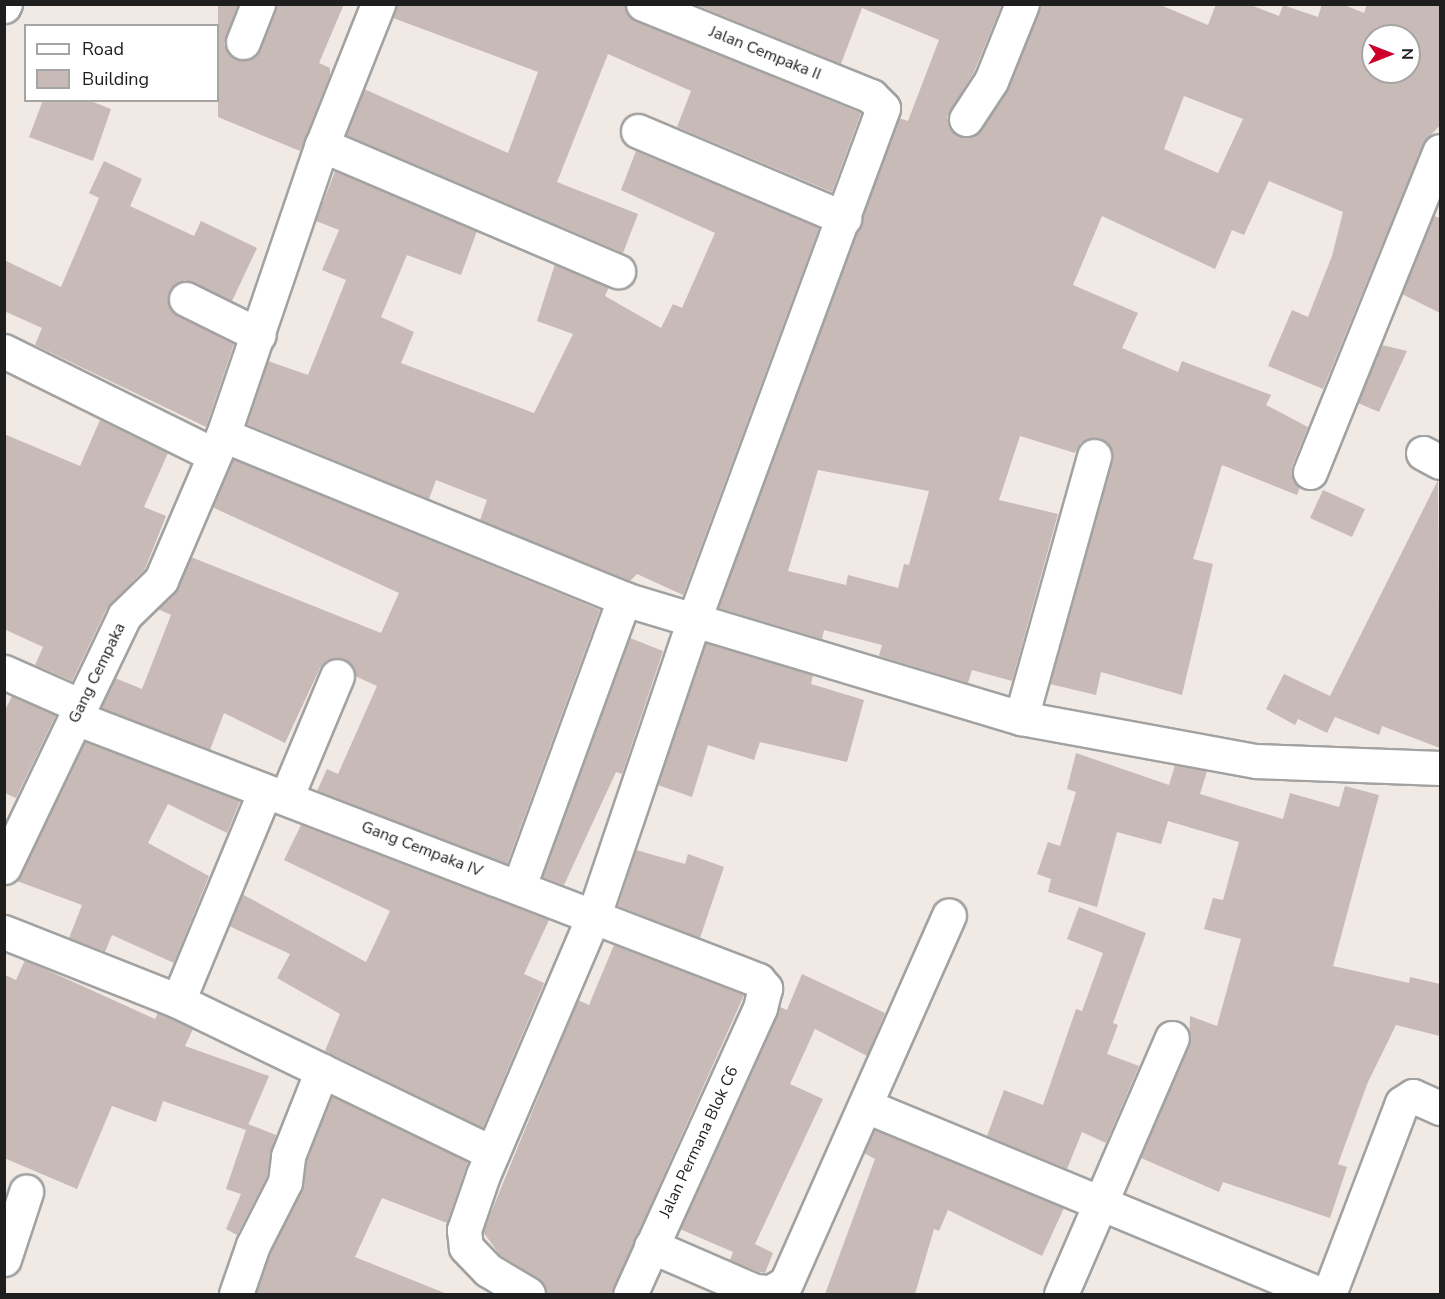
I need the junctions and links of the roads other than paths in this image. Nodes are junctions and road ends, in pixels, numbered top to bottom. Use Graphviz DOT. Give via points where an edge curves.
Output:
graph roads {
  1 [pos="258,4"];
  2 [pos="378,4"];
  3 [pos="1022,4"];
  4 [pos="643,5"];
  5 [pos="243,42"];
  6 [pos="966,119"];
  7 [pos="638,131"];
  8 [pos="322,145"];
  9 [pos="1440,151"];
  10 [pos="844,218"];
  11 [pos="618,271"];
  12 [pos="186,299"];
  13 [pos="259,335"];
  14 [pos="4,351"];
  15 [pos="218,445"];
  16 [pos="1094,456"];
  17 [pos="1310,472"];
  18 [pos="624,599"];
  19 [pos="693,622"];
  20 [pos="6,676"];
  21 [pos="337,676"];
  22 [pos="78,712"];
  23 [pos="1021,718"];
  24 [pos="1440,768"];
  25 [pos="276,794"];
  26 [pos="4,867"];
  27 [pos="519,886"];
  28 [pos="594,915"];
  29 [pos="949,916"];
  30 [pos="4,932"];
  31 [pos="765,988"];
  32 [pos="178,1001"];
  33 [pos="1172,1038"];
  34 [pos="322,1070"];
  35 [pos="866,1106"];
  36 [pos="1440,1108"];
  37 [pos="492,1153"];
  38 [pos="26,1192"];
  39 [pos="1101,1203"];
  40 [pos="651,1246"];
  41 [pos="4,1259"];
  42 [pos="236,1294"];
  43 [pos="528,1294"];
  44 [pos="630,1294"];
  45 [pos="1061,1294"];
  46 [pos="1320,1294"];
  47 [pos="1329,1294"];
  1 -- 5 [label="street"];
  2 -- 8 [label="street, Gang Cempaka"];
  3 -- 6 [label="street" via="991,81"];
  4 -- 10 [label="street, Jalan Cempaka II" via="871,96 883,108"];
  7 -- 10 [label="street"];
  8 -- 11 [label="street"];
  8 -- 13 [label="street, Gang Cempaka"];
  9 -- 17 [label="street"];
  10 -- 19 [label="street"];
  12 -- 13 [label="street"];
  13 -- 15 [label="street, Gang Cempaka"];
  14 -- 15 [label="street"];
  15 -- 18 [label="street"];
  15 -- 22 [label="street, Gang Cempaka" via="161,580 124,616"];
  16 -- 23 [label="street"];
  18 -- 19 [label="street"];
  18 -- 27 [label="street"];
  19 -- 23 [label="street"];
  19 -- 28 [label="street"];
  20 -- 22 [label="street, Gang Cempaka IV"];
  21 -- 25 [label="street"];
  22 -- 25 [label="street, Gang Cempaka IV"];
  22 -- 26 [label="street, Gang Cempaka"];
  23 -- 24 [label="street" via="1256,761"];
  25 -- 27 [label="street, Gang Cempaka IV"];
  25 -- 32 [label="street"];
  27 -- 28 [label="street, Gang Cempaka IV"];
  28 -- 31 [label="street, Gang Cempaka IV" via="758,980"];
  28 -- 37 [label="street"];
  29 -- 35 [label="street"];
  30 -- 32 [label="street"];
  31 -- 40 [label="street, Jalan Permana Blok C6"];
  32 -- 34 [label="street"];
  33 -- 39 [label="street"];
  34 -- 37 [label="street"];
  34 -- 42 [label="street" via="288,1156 285,1182 252,1245"];
  35 -- 39 [label="street"];
  35 -- 40 [label="street" via="786,1283 771,1292 755,1291"];
  36 -- 47 [label="street" via="1413,1095 1402,1102"];
  37 -- 43 [label="street" via="464,1230 466,1247 488,1270"];
  38 -- 41 [label="street"];
  39 -- 45 [label="street"];
  39 -- 46 [label="street"];
  40 -- 44 [label="street, Jalan Permana Blok C6"];
}
